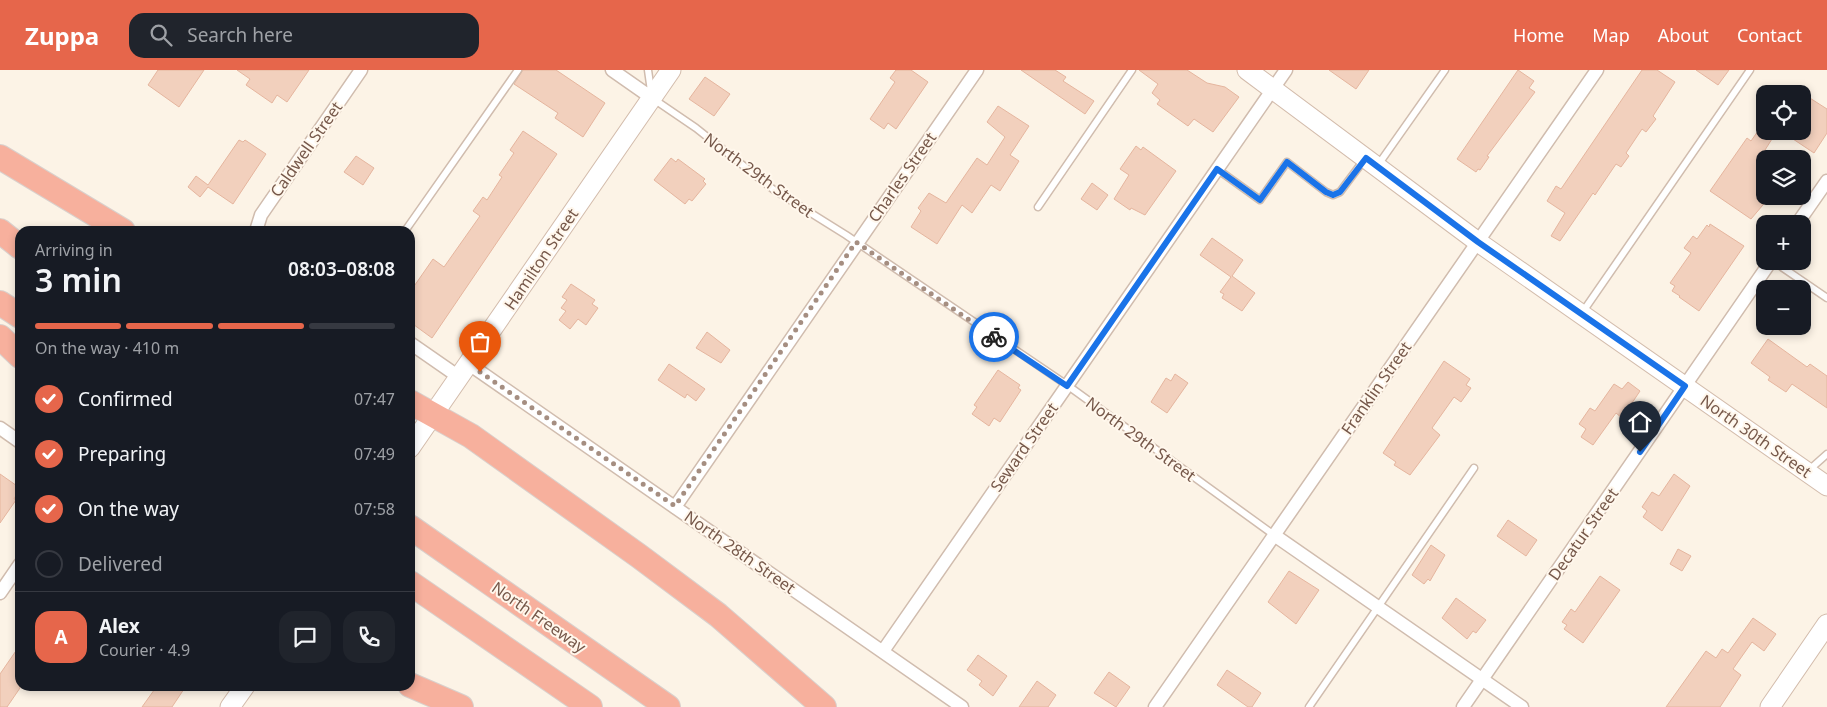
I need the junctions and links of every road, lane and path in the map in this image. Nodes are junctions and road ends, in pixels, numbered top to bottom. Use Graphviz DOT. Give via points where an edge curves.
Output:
graph roads {
  1 [pos="361,70"];
  2 [pos="518,70"];
  3 [pos="612,70"];
  4 [pos="648,70"];
  5 [pos="671,70"];
  6 [pos="977,70"];
  7 [pos="1132,70"];
  8 [pos="1247,70"];
  9 [pos="1286,70"];
  10 [pos="1445,70"];
  11 [pos="1597,70"];
  12 [pos="1750,70"];
  13 [pos="1273,88"];
  14 [pos="652,98"];
  15 [pos="0,157"];
  16 [pos="1372,162"];
  17 [pos="1217,169"];
  18 [pos="1827,181"];
  19 [pos="1038,207"];
  20 [pos="1803,215"];
  21 [pos="115,226"];
  22 [pos="258,226"];
  23 [pos="409,226"];
  24 [pos="0,231"];
  25 [pos="856,242"];
  26 [pos="1478,242"];
  27 [pos="15,243"];
  28 [pos="0,246"];
  29 [pos="15,256"];
  30 [pos="1766,270"];
  31 [pos="1785,270"];
  32 [pos="1827,298"];
  33 [pos="0,303"];
  34 [pos="15,313"];
  35 [pos="1581,314"];
  36 [pos="0,337"];
  37 [pos="415,346"];
  38 [pos="15,351"];
  39 [pos="464,370"];
  40 [pos="1067,386"];
  41 [pos="1685,386"];
  42 [pos="415,405"];
  43 [pos="434,415"];
  44 [pos="0,428"];
  45 [pos="15,438"];
  46 [pos="415,441"];
  47 [pos="1827,454"];
  48 [pos="1474,468"];
  49 [pos="1807,472"];
  50 [pos="1827,486"];
  51 [pos="675,506"];
  52 [pos="415,530"];
  53 [pos="1274,534"];
  54 [pos="15,571"];
  55 [pos="415,586"];
  56 [pos="0,593"];
  57 [pos="1378,607"];
  58 [pos="1827,624"];
  59 [pos="883,651"];
  60 [pos="1482,679"];
  61 [pos="415,687"];
  62 [pos="241,691"];
  63 [pos="230,707"];
  64 [pos="461,707"];
  65 [pos="590,707"];
  66 [pos="668,707"];
  67 [pos="824,707"];
  68 [pos="962,707"];
  69 [pos="1155,707"];
  70 [pos="1309,707"];
  71 [pos="1462,707"];
  72 [pos="1522,707"];
  73 [pos="1770,707"];
  1 -- 22 [label="street, Caldwell Street" via="261,215"];
  2 -- 23 [label="lane"];
  3 -- 14 [label="street, North 29th Street"];
  4 -- 14 [label="lane"];
  5 -- 14 [label="main road, Hamilton Street"];
  6 -- 25 [label="street, Charles Street"];
  7 -- 19 [label="lane"];
  8 -- 13 [label="main road, North 30th Street"];
  9 -- 13 [label="street, Seward Street"];
  10 -- 16 [label="lane"];
  11 -- 26 [label="street, Franklin Street"];
  12 -- 35 [label="lane"];
  13 -- 16 [label="main road, North 30th Street"];
  13 -- 17 [label="street, Seward Street"];
  14 -- 25 [label="lane, North 29th Street" via="774,190"];
  14 -- 39 [label="main road, Hamilton Street"];
  15 -- 21 [label="highway"];
  16 -- 17 [label="lane" via="1333,195 1287,162 1260,200"];
  16 -- 26 [label="main road, North 30th Street"];
  17 -- 40 [label="street, Seward Street"];
  18 -- 20 [label="street"];
  24 -- 27 [label="highway"];
  25 -- 40 [label="lane, North 29th Street"];
  25 -- 51 [label="street, Charles Street"];
  26 -- 35 [label="main road, North 30th Street"];
  26 -- 53 [label="street, Franklin Street"];
  28 -- 29 [label="highway"];
  30 -- 41 [label="street, Decatur Street"];
  31 -- 32 [label="lane"];
  33 -- 34 [label="highway"];
  35 -- 41 [label="main road, North 30th Street"];
  36 -- 38 [label="highway"];
  37 -- 39 [label="street, North 28th Street"];
  39 -- 43 [label="main road, Hamilton Street"];
  39 -- 51 [label="street, North 28th Street"];
  40 -- 53 [label="lane, North 29th Street"];
  40 -- 59 [label="street, Seward Street"];
  41 -- 49 [label="main road, North 30th Street"];
  41 -- 60 [label="street, Decatur Street"];
  42 -- 43 [label="highway"];
  43 -- 46 [label="main road, Hamilton Street"];
  43 -- 67 [label="highway" via="479,441 666,575 732,626"];
  44 -- 45 [label="street"];
  47 -- 49 [label="lane"];
  48 -- 57 [label="lane"];
  49 -- 50 [label="main road, North 30th Street"];
  51 -- 59 [label="street, North 28th Street"];
  52 -- 66 [label="highway, North Freeway"];
  53 -- 57 [label="street, North 29th Street"];
  53 -- 69 [label="street, Franklin Street"];
  54 -- 56 [label="street"];
  55 -- 65 [label="highway"];
  57 -- 60 [label="street, North 29th Street"];
  57 -- 70 [label="lane"];
  58 -- 73 [label="main road"];
  59 -- 68 [label="street, North 28th Street"];
  60 -- 71 [label="street, Decatur Street"];
  60 -- 72 [label="street, North 29th Street"];
  61 -- 64 [label="highway"];
  62 -- 63 [label="main road"];
}
